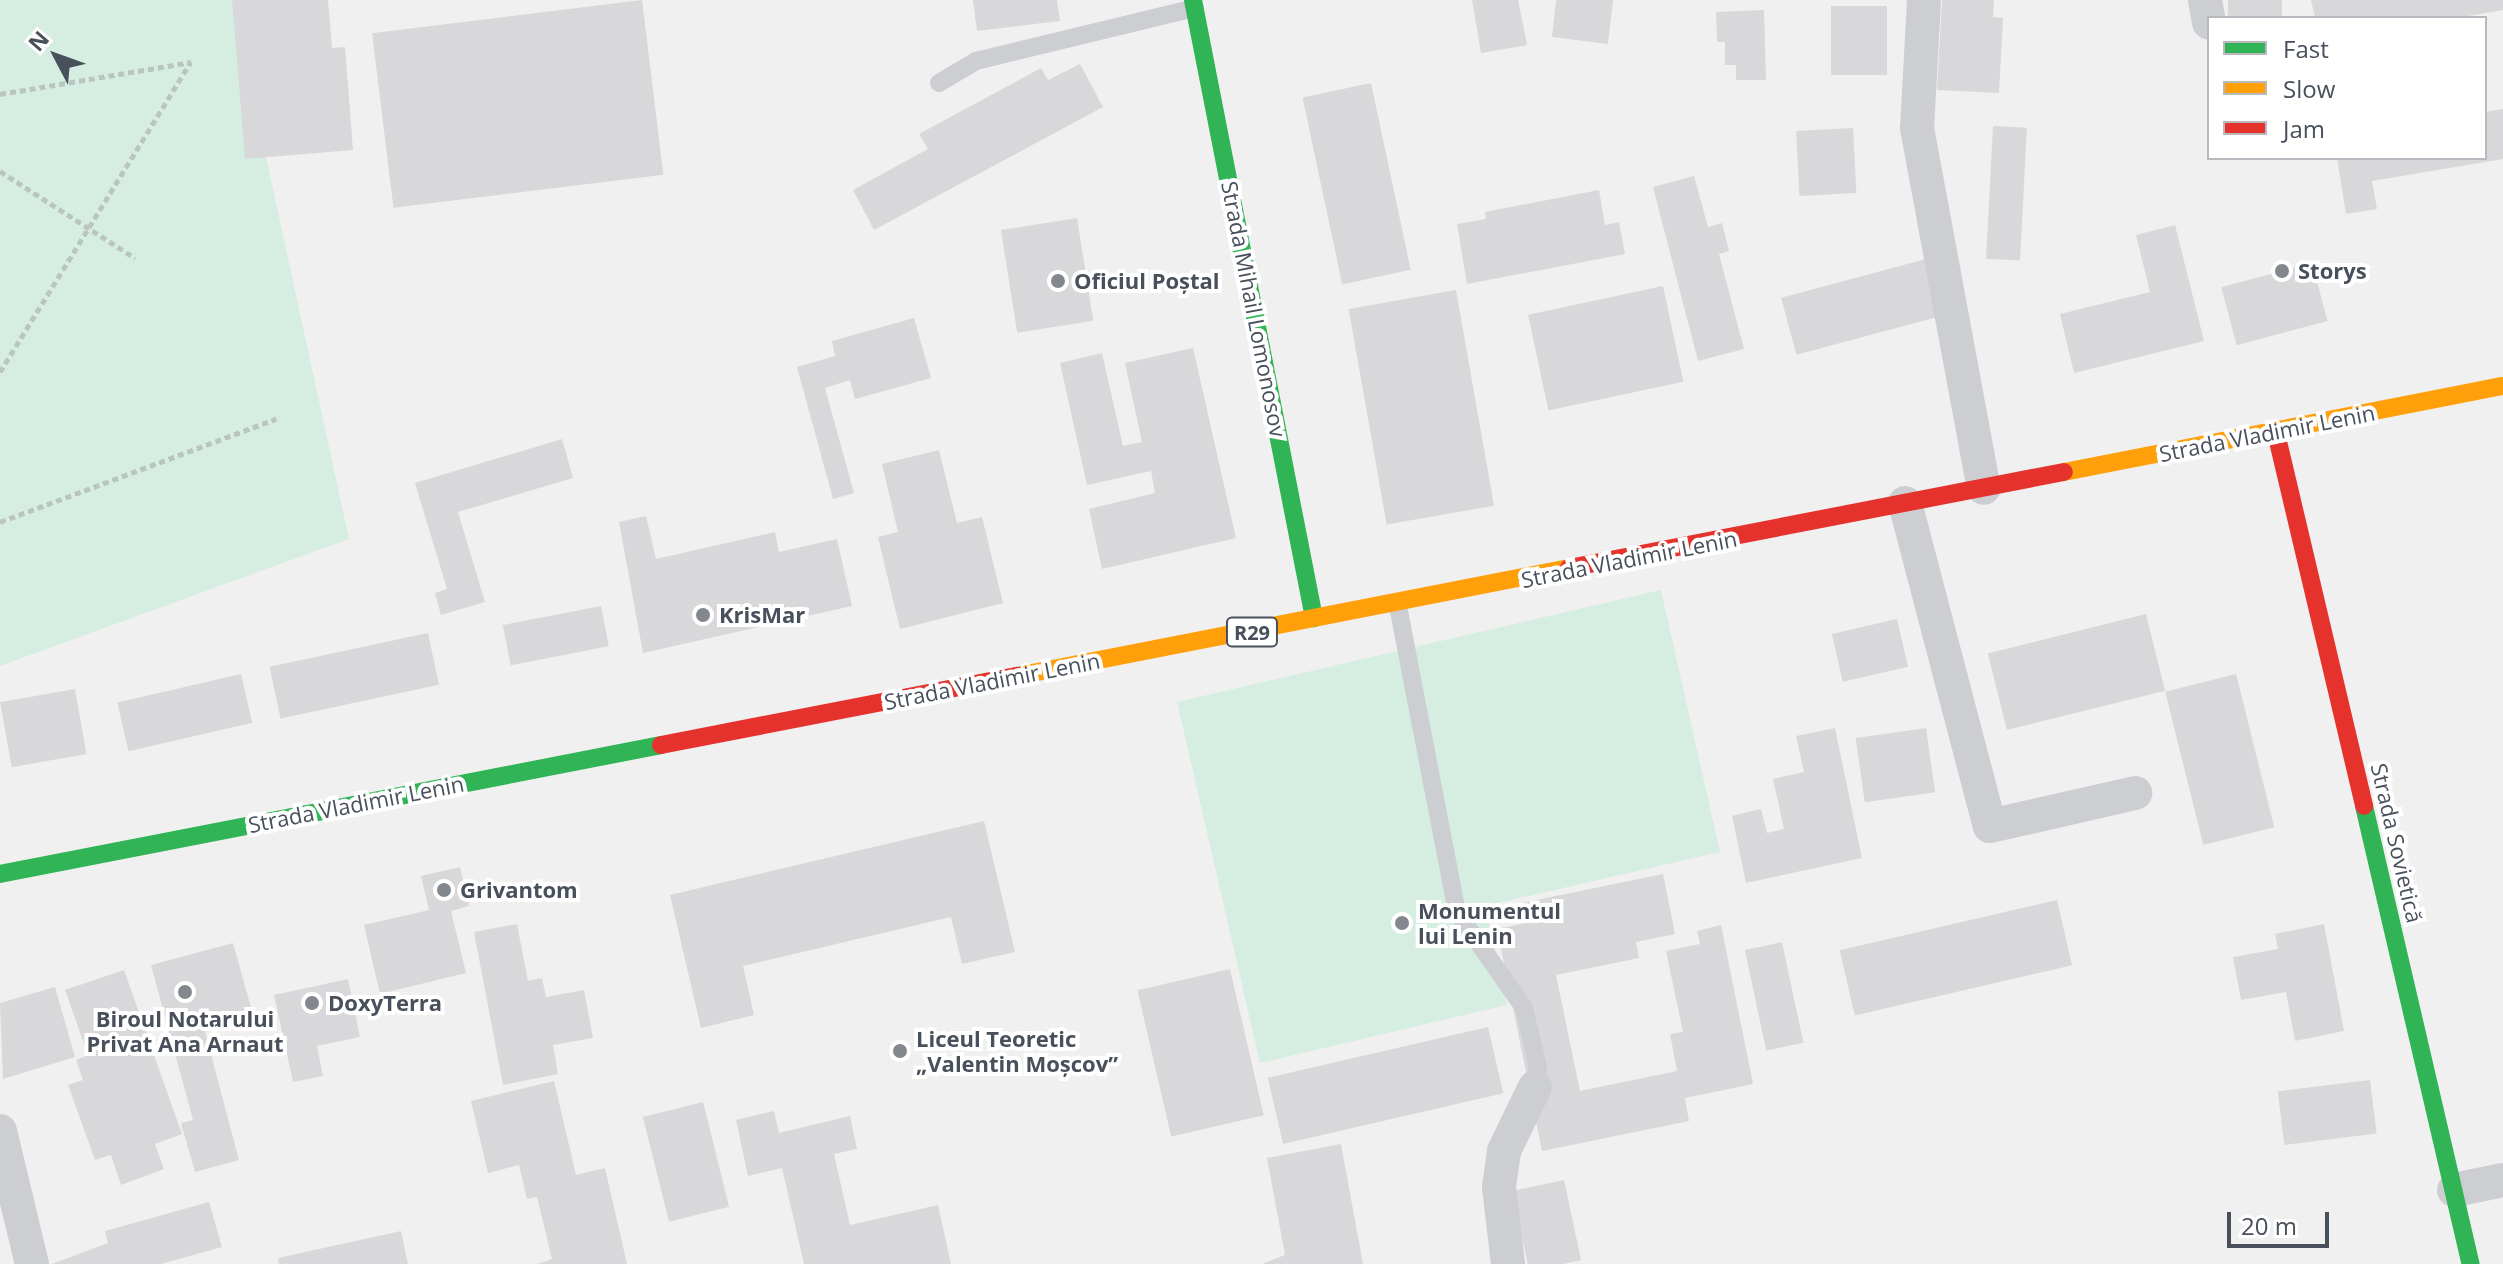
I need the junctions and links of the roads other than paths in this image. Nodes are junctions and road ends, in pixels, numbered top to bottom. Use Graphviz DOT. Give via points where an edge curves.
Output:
graph roads {
  1 [pos="1924,0"];
  2 [pos="1194,4"];
  3 [pos="939,83"];
  4 [pos="2503,386"];
  5 [pos="2276,433"];
  6 [pos="1984,488"];
  7 [pos="1905,503"];
  8 [pos="1398,606"];
  9 [pos="1314,618"];
  10 [pos="2135,793"];
  11 [pos="0,874"];
  12 [pos="1535,1087"];
  13 [pos="0,1131"];
  14 [pos="2503,1180"];
  15 [pos="2454,1190"];
  16 [pos="32,1264"];
  17 [pos="1508,1264"];
  18 [pos="2471,1264"];
  1 -- 6 [label="street" via="1917,128"];
  2 -- 3 [label="lane" via="976,61"];
  2 -- 9 [label="main road, Strada Mihail Lomonosov"];
  4 -- 5 [label="main road, Strada Vladimir Lenin / R29"];
  5 -- 6 [label="main road, Strada Vladimir Lenin / R29"];
  5 -- 15 [label="main road, Strada Sovietică"];
  6 -- 7 [label="main road, Strada Vladimir Lenin / R29"];
  7 -- 8 [label="main road, Strada Vladimir Lenin / R29"];
  7 -- 10 [label="street" via="1990,826"];
  8 -- 9 [label="main road, Strada Vladimir Lenin / R29"];
  8 -- 12 [label="lane" via="1457,912 1524,1008 1538,1067"];
  9 -- 11 [label="main road, Strada Vladimir Lenin / R29"];
  12 -- 17 [label="street" via="1501,1175"];
  13 -- 16 [label="street"];
  14 -- 15 [label="street"];
  15 -- 18 [label="main road, Strada Sovietică"];
}
